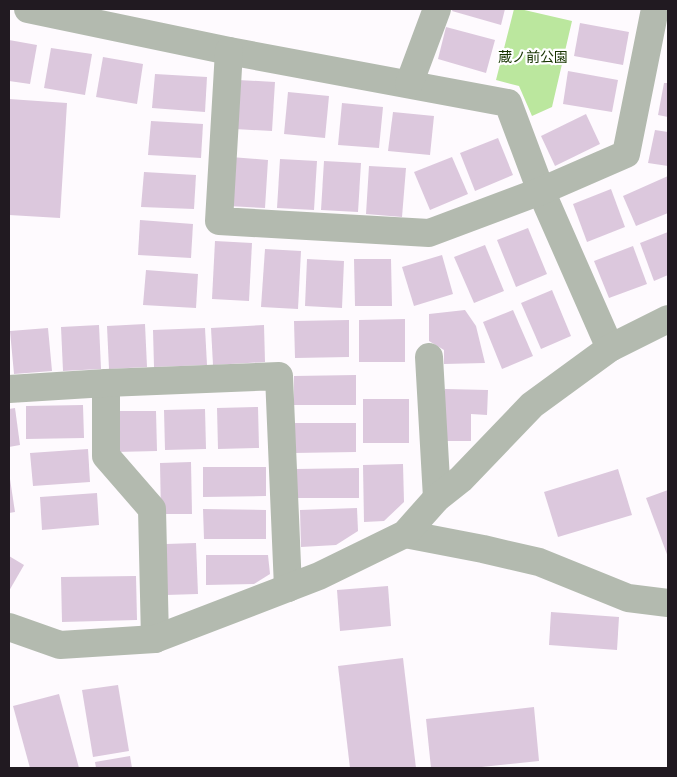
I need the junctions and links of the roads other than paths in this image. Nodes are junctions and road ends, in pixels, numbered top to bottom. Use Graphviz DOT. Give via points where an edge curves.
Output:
graph roads {
  1 [pos="28,9"];
  2 [pos="437,9"];
  3 [pos="655,9"];
  4 [pos="229,51"];
  5 [pos="409,84"];
  6 [pos="541,191"];
  7 [pos="668,319"];
  8 [pos="610,348"];
  9 [pos="429,357"];
  10 [pos="106,383"];
  11 [pos="9,389"];
  12 [pos="436,498"];
  13 [pos="405,534"];
  14 [pos="288,588"];
  15 [pos="668,603"];
  16 [pos="9,628"];
  17 [pos="154,638"];
  1 -- 4 [label="street"];
  2 -- 5 [label="street"];
  3 -- 6 [label="street" via="626,154"];
  4 -- 5 [label="street"];
  4 -- 6 [label="street" via="219,221 429,233"];
  5 -- 6 [label="street" via="508,102"];
  6 -- 8 [label="street"];
  7 -- 8 [label="street"];
  8 -- 12 [label="street" via="532,404 462,479"];
  9 -- 12 [label="street"];
  10 -- 11 [label="street"];
  10 -- 14 [label="street" via="279,376"];
  10 -- 17 [label="street" via="106,456 152,509"];
  12 -- 13 [label="street"];
  13 -- 14 [label="street"];
  13 -- 15 [label="street" via="539,562 628,598"];
  14 -- 17 [label="street"];
  16 -- 17 [label="street" via="60,646"];
}
